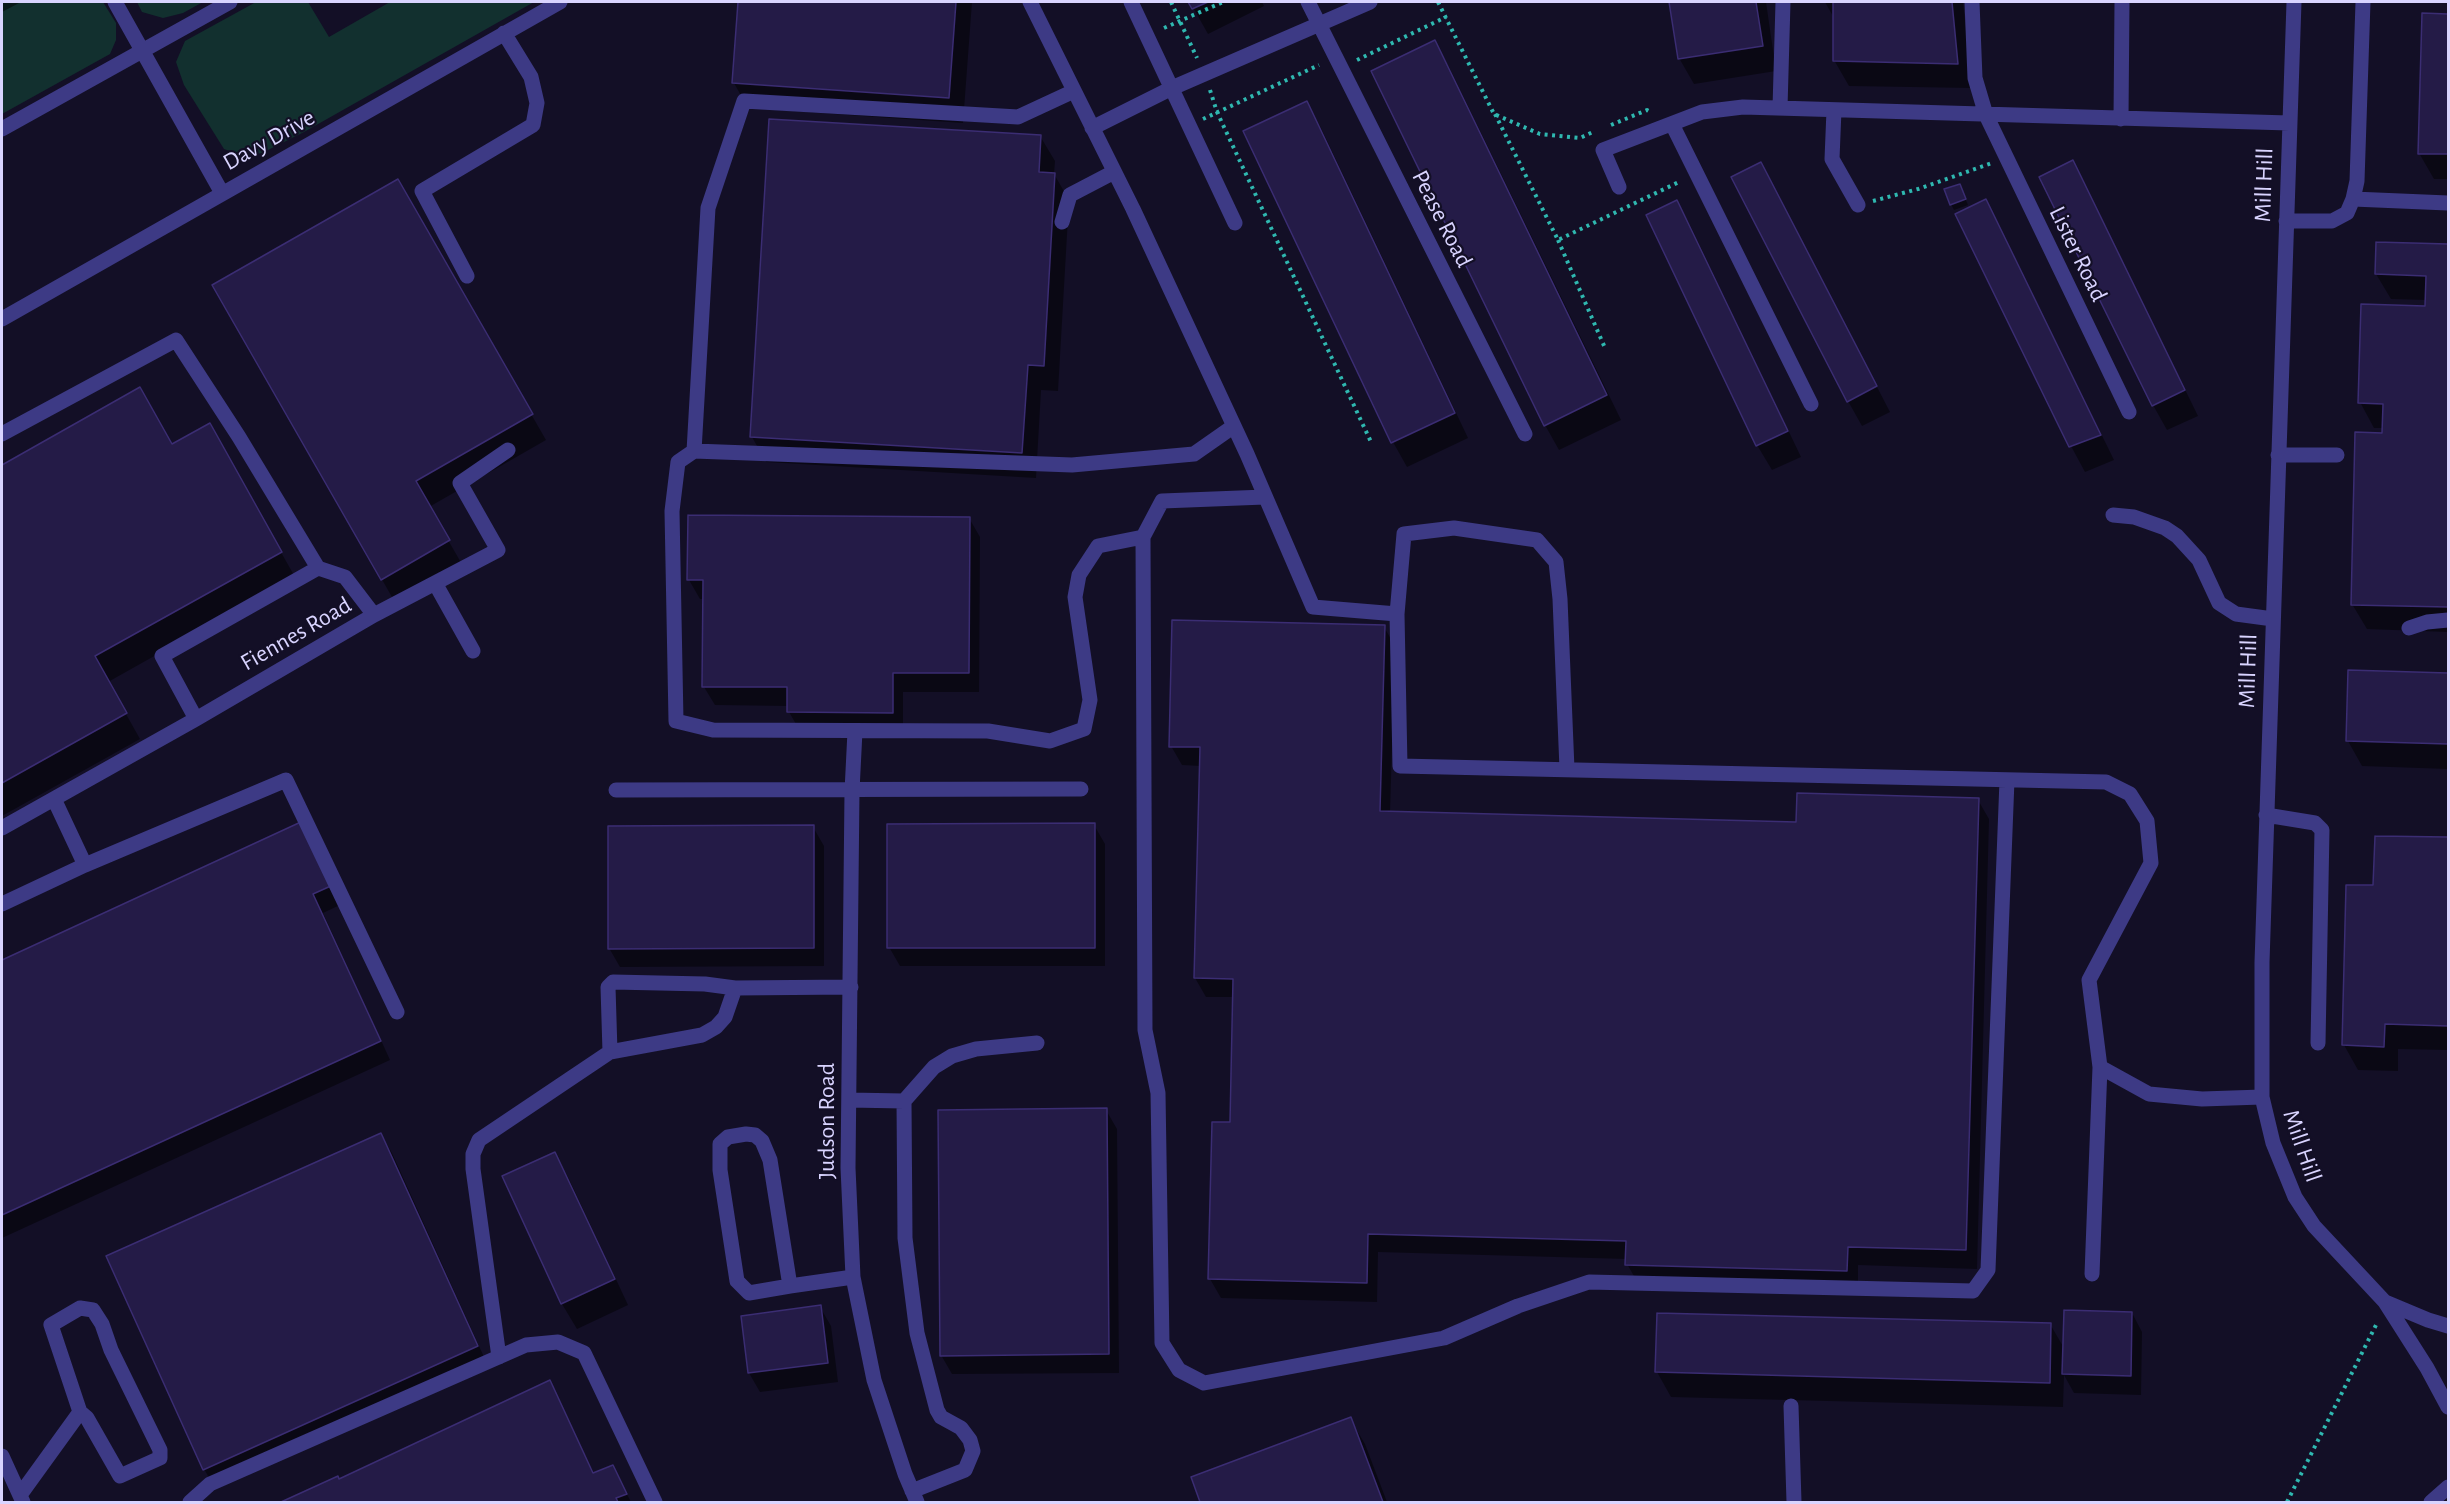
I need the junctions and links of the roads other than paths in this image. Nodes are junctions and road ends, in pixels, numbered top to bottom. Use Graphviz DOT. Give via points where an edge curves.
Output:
graph roads {
  1 [pos="115,2"];
  2 [pos="230,2"];
  3 [pos="560,2"];
  4 [pos="1030,2"];
  5 [pos="1131,2"];
  6 [pos="1308,2"];
  7 [pos="1371,2"];
  8 [pos="1783,2"];
  9 [pos="1972,2"];
  10 [pos="2122,2"];
  11 [pos="2294,2"];
  12 [pos="2363,2"];
  13 [pos="1320,24"];
  14 [pos="504,33"];
  15 [pos="143,51"];
  16 [pos="1172,88"];
  17 [pos="1074,91"];
  18 [pos="1780,108"];
  19 [pos="1834,110"];
  20 [pos="1986,115"];
  21 [pos="2121,119"];
  22 [pos="2289,123"];
  23 [pos="1672,124"];
  24 [pos="1092,128"];
  25 [pos="2,129"];
  26 [pos="1114,172"];
  27 [pos="1619,187"];
  28 [pos="222,193"];
  29 [pos="2353,199"];
  30 [pos="2448,203"];
  31 [pos="1858,205"];
  32 [pos="2286,221"];
  33 [pos="1062,222"];
  34 [pos="1235,223"];
  35 [pos="467,276"];
  36 [pos="2,319"];
  37 [pos="1811,404"];
  38 [pos="2129,412"];
  39 [pos="1234,426"];
  40 [pos="2,434"];
  41 [pos="1525,434"];
  42 [pos="508,450"];
  43 [pos="694,451"];
  44 [pos="2278,455"];
  45 [pos="2337,455"];
  46 [pos="1266,497"];
  47 [pos="2113,515"];
  48 [pos="1143,537"];
  49 [pos="318,568"];
  50 [pos="435,583"];
  51 [pos="1397,614"];
  52 [pos="374,615"];
  53 [pos="2273,618"];
  54 [pos="2448,620"];
  55 [pos="2409,628"];
  56 [pos="473,651"];
  57 [pos="196,719"];
  58 [pos="855,731"];
  59 [pos="1567,769"];
  60 [pos="2007,780"];
  61 [pos="1081,789"];
  62 [pos="616,790"];
  63 [pos="852,791"];
  64 [pos="54,799"];
  65 [pos="2266,815"];
  66 [pos="2,828"];
  67 [pos="85,865"];
  68 [pos="2,904"];
  69 [pos="851,987"];
  70 [pos="735,988"];
  71 [pos="397,1012"];
  72 [pos="1037,1043"];
  73 [pos="2318,1043"];
  74 [pos="610,1052"];
  75 [pos="2100,1067"];
  76 [pos="2262,1097"];
  77 [pos="849,1100"];
  78 [pos="904,1101"];
  79 [pos="2092,1274"];
  80 [pos="853,1276"];
  81 [pos="790,1286"];
  82 [pos="2385,1302"];
  83 [pos="2448,1326"];
  84 [pos="499,1358"];
  85 [pos="1791,1406"];
  86 [pos="2448,1407"];
  87 [pos="80,1412"];
  88 [pos="2,1456"];
  89 [pos="2448,1487"];
  90 [pos="914,1497"];
  91 [pos="22,1499"];
  92 [pos="190,1503"];
  93 [pos="655,1503"];
  94 [pos="1794,1503"];
  95 [pos="2431,1503"];
  1 -- 15 [label="street"];
  2 -- 15 [label="street"];
  3 -- 14 [label="street, Davy Drive"];
  4 -- 17 [label="street"];
  5 -- 16 [label="street"];
  6 -- 13 [label="street, Pease Road"];
  7 -- 13 [label="street"];
  8 -- 18 [label="street"];
  9 -- 20 [label="street, Lister Road" via="1975,78"];
  10 -- 21 [label="street"];
  11 -- 22 [label="street, Mill Hill"];
  12 -- 29 [label="street" via="2357,181"];
  13 -- 16 [label="street"];
  13 -- 41 [label="street, Pease Road"];
  14 -- 28 [label="street, Davy Drive"];
  14 -- 35 [label="street" via="531,77 537,103 533,125 422,191"];
  15 -- 25 [label="street"];
  15 -- 28 [label="street"];
  16 -- 24 [label="street"];
  16 -- 34 [label="street"];
  17 -- 24 [label="street"];
  17 -- 43 [label="street" via="1018,117 744,101 708,208"];
  18 -- 19 [label="street"];
  18 -- 23 [label="street" via="1702,112"];
  19 -- 20 [label="street"];
  19 -- 31 [label="street" via="1832,159"];
  20 -- 21 [label="street"];
  20 -- 38 [label="street, Lister Road"];
  21 -- 22 [label="street"];
  22 -- 32 [label="street, Mill Hill"];
  23 -- 27 [label="street" via="1603,150"];
  23 -- 37 [label="street"];
  24 -- 26 [label="street"];
  26 -- 33 [label="street" via="1070,195"];
  26 -- 39 [label="street"];
  28 -- 36 [label="street, Davy Drive"];
  29 -- 30 [label="street"];
  29 -- 32 [label="street" via="2347,213 2332,221"];
  32 -- 44 [label="street, Mill Hill"];
  39 -- 43 [label="street" via="1194,454 1072,465"];
  39 -- 46 [label="street"];
  40 -- 49 [label="street" via="176,340"];
  42 -- 50 [label="street, Fiennes Road" via="460,483 498,550"];
  43 -- 58 [label="street" via="678,462 672,511 676,721 713,730"];
  44 -- 45 [label="street"];
  44 -- 53 [label="street, Mill Hill"];
  46 -- 48 [label="street" via="1162,501"];
  46 -- 51 [label="street" via="1313,607"];
  47 -- 53 [label="street" via="2134,517 2165,528 2199,560 2219,603 2236,614"];
  48 -- 58 [label="street" via="1098,546 1079,575 1076,597 1089,700 1084,729 1050,741 988,731"];
  48 -- 60 [label="street" via="1145,1030 1158,1093 1162,1344 1179,1370 1204,1383 1444,1338 1518,1306 1589,1282 1973,1291 1988,1270"];
  49 -- 52 [label="street" via="345,577"];
  49 -- 57 [label="street" via="162,656"];
  50 -- 52 [label="street, Fiennes Road"];
  50 -- 56 [label="street"];
  51 -- 59 [label="street" via="1400,766"];
  51 -- 59 [label="street" via="1404,534 1454,528 1537,540 1556,562"];
  52 -- 57 [label="street, Fiennes Road"];
  53 -- 65 [label="street, Mill Hill"];
  54 -- 55 [label="street"];
  57 -- 64 [label="street, Fiennes Road"];
  58 -- 63 [label="street, Judson Road"];
  59 -- 60 [label="street"];
  60 -- 75 [label="street" via="2106,782 2130,794 2148,821 2151,863 2089,980"];
  61 -- 63 [label="street"];
  62 -- 63 [label="street"];
  63 -- 69 [label="street, Judson Road"];
  64 -- 66 [label="street, Fiennes Road"];
  64 -- 67 [label="street"];
  65 -- 73 [label="street" via="2315,823 2322,830"];
  65 -- 76 [label="street, Mill Hill"];
  67 -- 68 [label="street"];
  67 -- 71 [label="street" via="286,780"];
  69 -- 70 [label="street"];
  69 -- 77 [label="street, Judson Road"];
  70 -- 74 [label="street" via="725,1017 702,1035"];
  70 -- 74 [label="street" via="705,984 610,984"];
  72 -- 78 [label="street" via="976,1049 952,1056 934,1067"];
  74 -- 84 [label="street" via="479,1140 473,1154"];
  75 -- 76 [label="street" via="2149,1094 2202,1099"];
  75 -- 79 [label="street"];
  76 -- 82 [label="street, Mill Hill" via="2273,1143 2295,1197 2314,1226"];
  77 -- 78 [label="street"];
  77 -- 80 [label="street, Judson Road"];
  78 -- 90 [label="street" via="905,1238 917,1333 937,1410 941,1417 961,1428 973,1451 965,1470"];
  80 -- 81 [label="street"];
  80 -- 90 [label="street, Judson Road" via="874,1380"];
  81 -- 81 [label="street" via="749,1293 737,1281 720,1170 720,1144 728,1137 755,1135 770,1160"];
  82 -- 83 [label="street, Mill Hill"];
  82 -- 86 [label="street, Mill Hill"];
  84 -- 92 [label="street" via="210,1484"];
  84 -- 93 [label="street" via="526,1345 558,1342 584,1353"];
  85 -- 94 [label="street"];
  87 -- 87 [label="street" via="120,1476 160,1458 160,1450 102,1324 93,1310 80,1308 51,1325"];
  87 -- 91 [label="street"];
  88 -- 91 [label="street"];
  89 -- 95 [label="street"];
}
